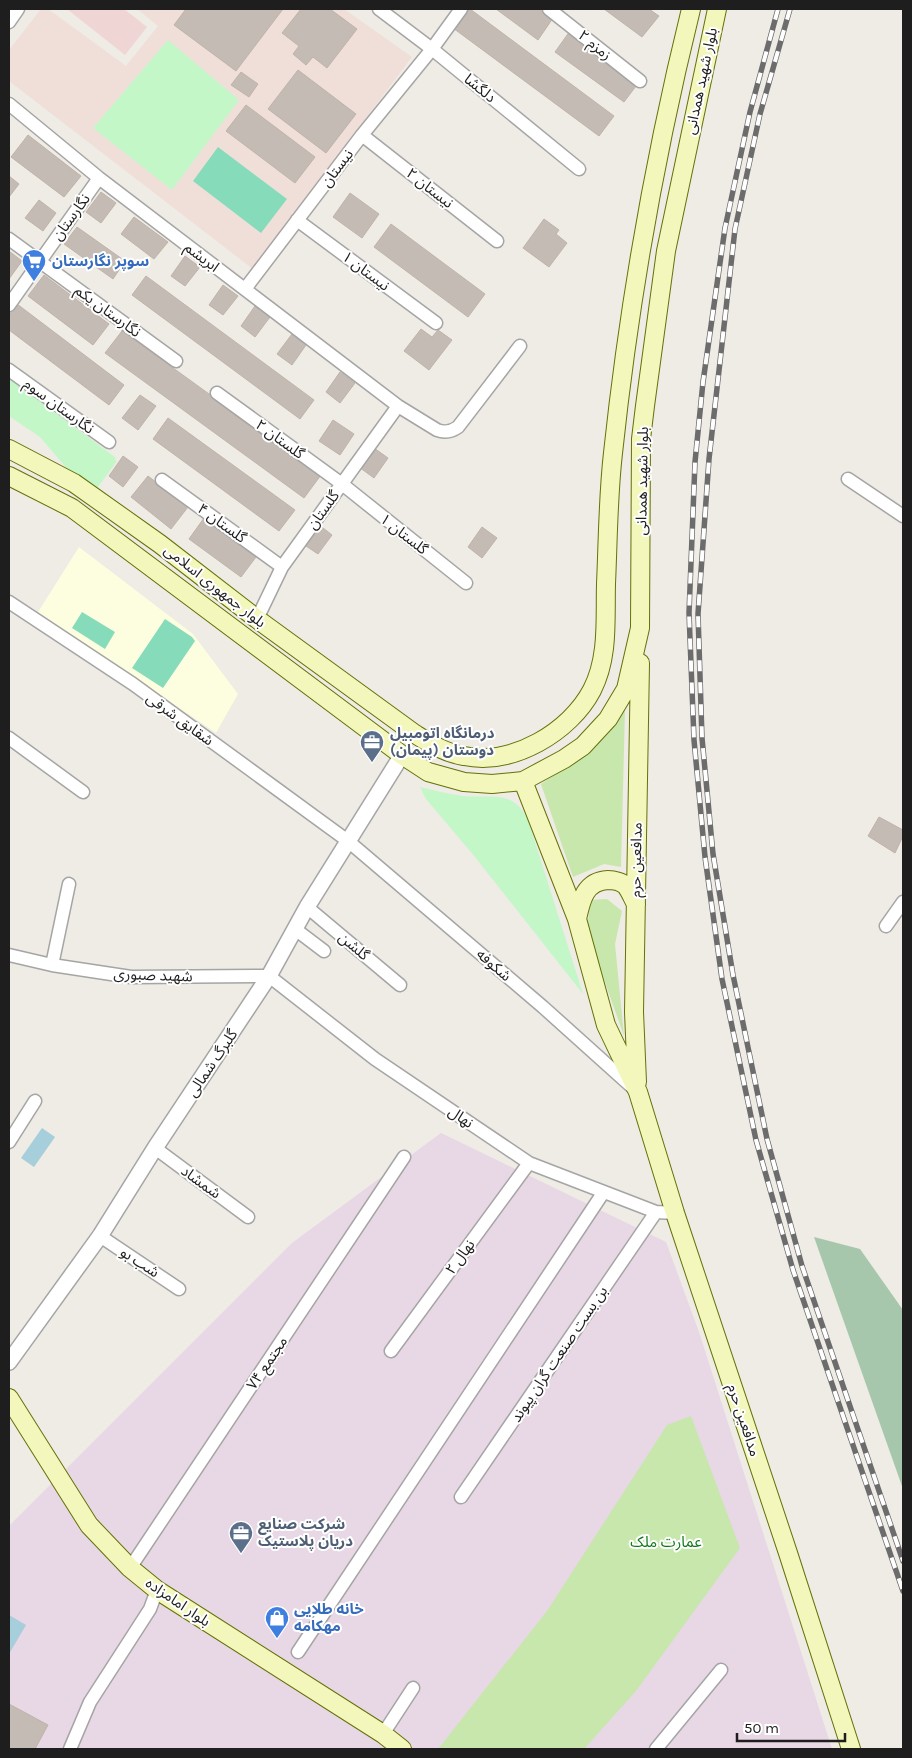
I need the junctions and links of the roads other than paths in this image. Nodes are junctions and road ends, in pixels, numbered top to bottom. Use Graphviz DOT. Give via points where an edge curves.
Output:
graph roads {
  1 [pos="379,9"];
  2 [pos="461,9"];
  3 [pos="549,9"];
  4 [pos="691,9"];
  5 [pos="717,9"];
  6 [pos="432,48"];
  7 [pos="640,81"];
  8 [pos="9,104"];
  9 [pos="362,135"];
  10 [pos="579,169"];
  11 [pos="99,178"];
  12 [pos="297,220"];
  13 [pos="9,239"];
  14 [pos="497,241"];
  15 [pos="39,261"];
  16 [pos="245,289"];
  17 [pos="9,306"];
  18 [pos="436,323"];
  19 [pos="520,346"];
  20 [pos="176,361"];
  21 [pos="9,370"];
  22 [pos="217,393"];
  23 [pos="619,403"];
  24 [pos="398,406"];
  25 [pos="645,406"];
  26 [pos="109,442"];
  27 [pos="9,449"];
  28 [pos="9,476"];
  29 [pos="848,479"];
  30 [pos="162,480"];
  31 [pos="342,484"];
  32 [pos="903,516"];
  33 [pos="282,567"];
  34 [pos="466,583"];
  35 [pos="9,602"];
  36 [pos="257,619"];
  37 [pos="640,628"];
  38 [pos="415,734"];
  39 [pos="9,738"];
  40 [pos="402,755"];
  41 [pos="523,781"];
  42 [pos="83,792"];
  43 [pos="348,841"];
  44 [pos="69,884"];
  45 [pos="903,902"];
  46 [pos="636,904"];
  47 [pos="308,907"];
  48 [pos="577,919"];
  49 [pos="886,926"];
  50 [pos="295,930"];
  51 [pos="324,951"];
  52 [pos="9,954"];
  53 [pos="52,965"];
  54 [pos="270,976"];
  55 [pos="400,985"];
  56 [pos="638,1092"];
  57 [pos="35,1101"];
  58 [pos="9,1142"];
  59 [pos="155,1148"];
  60 [pos="404,1157"];
  61 [pos="529,1163"];
  62 [pos="604,1193"];
  63 [pos="656,1212"];
  64 [pos="675,1213"];
  65 [pos="248,1217"];
  66 [pos="100,1236"];
  67 [pos="179,1288"];
  68 [pos="391,1351"];
  69 [pos="9,1362"];
  70 [pos="9,1398"];
  71 [pos="461,1497"];
  72 [pos="130,1568"];
  73 [pos="157,1590"];
  74 [pos="298,1652"];
  75 [pos="721,1670"];
  76 [pos="413,1688"];
  77 [pos="383,1734"];
  78 [pos="70,1749"];
  79 [pos="402,1749"];
  80 [pos="656,1749"];
  81 [pos="851,1749"];
  1 -- 6 [label="street, دلگشا"];
  2 -- 6 [label="street, نیستان"];
  3 -- 7 [label="street, زمزم ۲"];
  4 -- 23 [label="main road, بلوار شهید همدانی" via="645,218"];
  5 -- 25 [label="main road, بلوار شهید همدانی" via="666,251"];
  6 -- 9 [label="street, نیستان"];
  6 -- 10 [label="street, دلگشا"];
  8 -- 11 [label="street, ابریشم"];
  9 -- 12 [label="street, نیستان"];
  9 -- 14 [label="street, نیستان ۲"];
  11 -- 15 [label="street, نگارستان"];
  11 -- 16 [label="street, ابریشم"];
  12 -- 16 [label="street, نیستان"];
  12 -- 18 [label="street, نیستان ۱"];
  13 -- 15 [label="street, نگارستان یکم"];
  15 -- 17 [label="street, نگارستان"];
  15 -- 20 [label="street, نگارستان یکم"];
  16 -- 24 [label="street, ابریشم"];
  19 -- 24 [label="street, ابریشم" via="451,432 436,430"];
  21 -- 26 [label="street, نگارستان سوم"];
  22 -- 31 [label="street, گلستان ۲"];
  23 -- 25 [label="main road"];
  23 -- 38 [label="main road, بلوار شهید همدانی" via="612,455 605,645 602,665 591,692 562,728 543,740 500,756 465,757 442,750"];
  24 -- 31 [label="street, گلستان"];
  25 -- 37 [label="main road, بلوار شهید همدانی" via="641,439"];
  27 -- 36 [label="main road, بلوار جمهوری اسلامی" via="82,489"];
  28 -- 40 [label="main road, بلوار جمهوری اسلامی" via="72,508"];
  29 -- 32 [label="street"];
  30 -- 33 [label="street, گلستان ۴"];
  31 -- 33 [label="street, گلستان"];
  31 -- 34 [label="street, گلستان ۱"];
  33 -- 36 [label="street, گلستان"];
  35 -- 43 [label="street, شقایق شرقی" via="133,684"];
  36 -- 38 [label="main road, بلوار جمهوری اسلامی"];
  37 -- 41 [label="main road, بلوار شهید همدانی" via="626,689 608,719 582,746"];
  37 -- 46 [label="main road, مدافعین حرم"];
  38 -- 40 [label="main road"];
  39 -- 42 [label="street"];
  40 -- 41 [label="main road, بلوار شهید همدانی" via="428,772 464,782"];
  40 -- 43 [label="street, گلبرگ شمالی"];
  41 -- 48 [label="main road, مدافعین حرم"];
  43 -- 47 [label="street, گلبرگ شمالی"];
  43 -- 56 [label="street, شکوفه"];
  44 -- 53 [label="street"];
  45 -- 49 [label="street"];
  46 -- 48 [label="main road" via="626,886 614,880 600,880 587,889 581,899"];
  46 -- 56 [label="main road, مدافعین حرم" via="634,1012"];
  47 -- 50 [label="street, گلبرگ شمالی"];
  47 -- 55 [label="street, گلشن"];
  48 -- 56 [label="main road, مدافعین حرم" via="606,1025"];
  50 -- 51 [label="street"];
  50 -- 54 [label="street, گلبرگ شمالی"];
  52 -- 53 [label="street, شهید صبوری"];
  53 -- 54 [label="street, شهید صبوری" via="131,977"];
  54 -- 59 [label="street, گلبرگ شمالی"];
  54 -- 61 [label="street, نهال" via="375,1059"];
  56 -- 64 [label="main road, مدافعین حرم"];
  57 -- 58 [label="street"];
  59 -- 65 [label="street, شمشاد"];
  59 -- 66 [label="street, گلبرگ شمالی"];
  60 -- 72 [label="street, مجتمع ۷۴"];
  61 -- 62 [label="street, نهال"];
  61 -- 68 [label="street, نهال ۲"];
  62 -- 63 [label="street, نهال"];
  62 -- 74 [label="street"];
  63 -- 64 [label="street, نهال"];
  63 -- 71 [label="street, بن بست صنعت گران پیوند"];
  64 -- 81 [label="main road, مدافعین حرم"];
  66 -- 67 [label="street, شب بو"];
  66 -- 69 [label="street, گلبرگ شمالی"];
  70 -- 72 [label="main road, بلوار امامزاده" via="89,1526"];
  72 -- 73 [label="main road, بلوار امامزاده"];
  73 -- 77 [label="main road, بلوار امامزاده"];
  73 -- 78 [label="street" via="150,1609 90,1702"];
  75 -- 80 [label="street"];
  76 -- 77 [label="street"];
  77 -- 79 [label="main road, بلوار امامزاده"];
}
